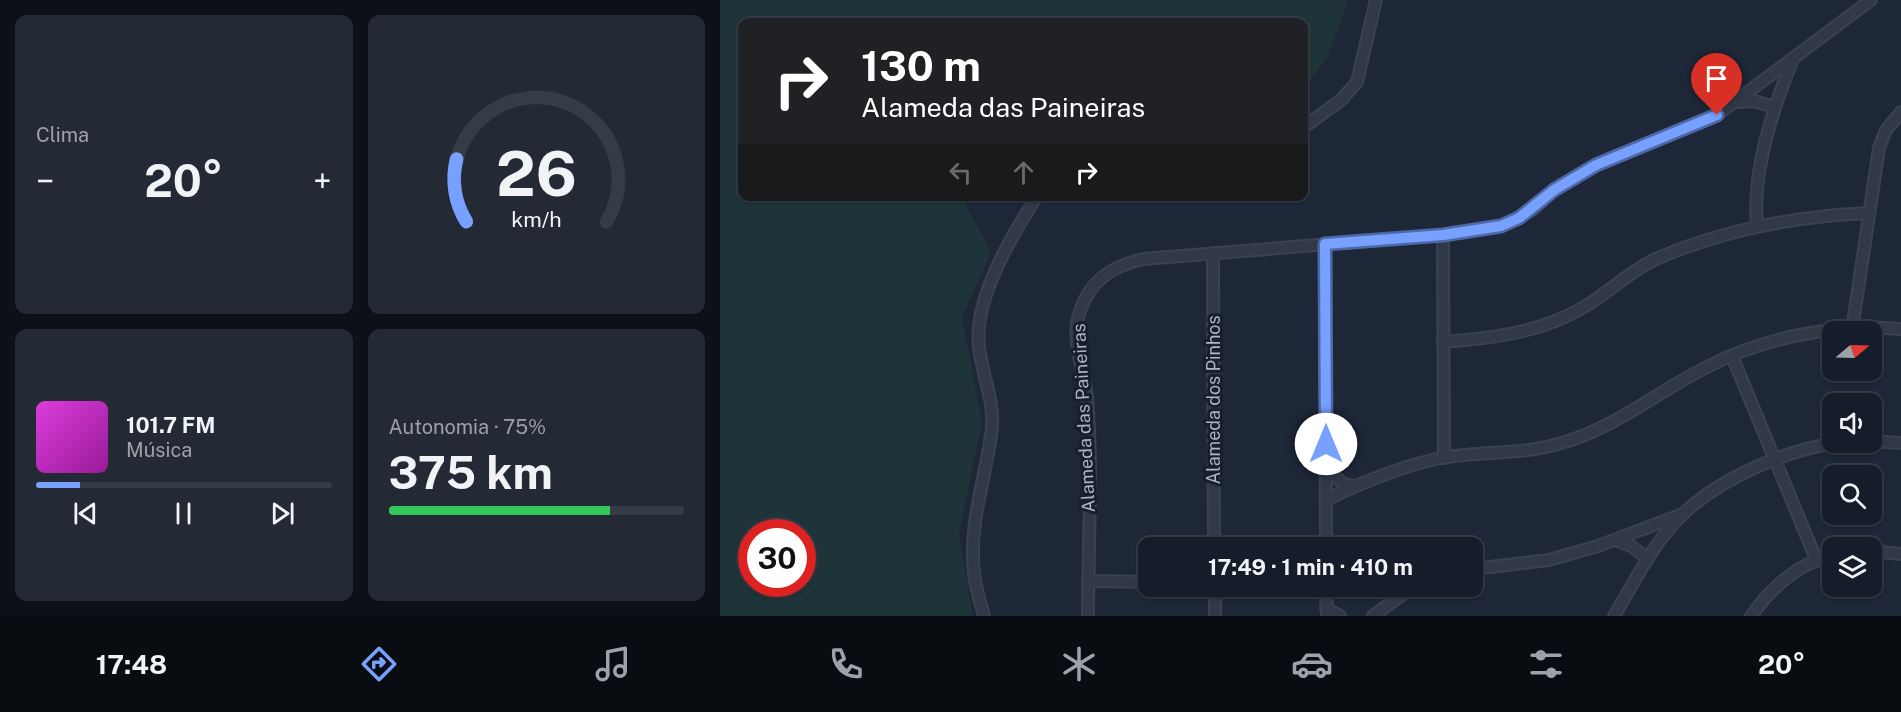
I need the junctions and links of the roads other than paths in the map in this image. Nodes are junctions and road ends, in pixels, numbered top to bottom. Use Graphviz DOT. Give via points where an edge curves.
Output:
graph roads {
  1 [pos="1376,0"];
  2 [pos="1870,0"];
  3 [pos="1792,61"];
  4 [pos="1767,79"];
  5 [pos="1781,88"];
  6 [pos="1738,102"];
  7 [pos="1774,107"];
  8 [pos="1901,112"];
  9 [pos="1308,124"];
  10 [pos="1035,201"];
  11 [pos="1869,213"];
  12 [pos="1757,226"];
  13 [pos="1443,235"];
  14 [pos="1325,244"];
  15 [pos="1213,253"];
  16 [pos="1853,321"];
  17 [pos="1882,329"];
  18 [pos="1901,329"];
  19 [pos="1822,332"];
  20 [pos="1443,342"];
  21 [pos="1732,356"];
  22 [pos="1882,442"];
  23 [pos="1901,443"];
  24 [pos="1822,447"];
  25 [pos="1444,458"];
  26 [pos="1775,458"];
  27 [pos="1326,466"];
  28 [pos="1354,486"];
  29 [pos="1326,500"];
  30 [pos="1683,514"];
  31 [pos="1640,530"];
  32 [pos="1214,537"];
  33 [pos="1326,537"];
  34 [pos="1615,540"];
  35 [pos="1660,543"];
  36 [pos="1882,552"];
  37 [pos="1901,554"];
  38 [pos="1822,558"];
  39 [pos="1816,559"];
  40 [pos="1648,560"];
  41 [pos="1483,568"];
  42 [pos="1088,581"];
  43 [pos="1138,582"];
  44 [pos="1215,597"];
  45 [pos="1326,597"];
  46 [pos="1399,597"];
  47 [pos="1327,612"];
  48 [pos="984,616"];
  49 [pos="1088,616"];
  50 [pos="1215,616"];
  51 [pos="1340,616"];
  52 [pos="1373,616"];
  53 [pos="1614,616"];
  54 [pos="1750,616"];
  1 -- 9 [label="street" via="1357,82 1341,100"];
  2 -- 3 [label="street, Alameda das Paineiras"];
  3 -- 4 [label="street, Alameda das Paineiras"];
  3 -- 5 [label="street"];
  4 -- 5 [label="street"];
  4 -- 6 [label="street, Alameda das Paineiras"];
  5 -- 7 [label="street"];
  6 -- 7 [label="street" via="1754,101"];
  6 -- 13 [label="street, Alameda das Paineiras" via="1675,134 1596,165 1554,190 1519,218 1501,226"];
  7 -- 12 [label="street" via="1755,206"];
  8 -- 11 [label="street" via="1886,130 1879,148"];
  10 -- 48 [label="street" via="1001,260 978,329 992,421 973,552"];
  11 -- 12 [label="street" via="1820,215"];
  11 -- 16 [label="street"];
  12 -- 20 [label="street" via="1656,259 1585,307 1551,324 1506,336"];
  13 -- 14 [label="street, Alameda das Paineiras"];
  13 -- 20 [label="street"];
  14 -- 15 [label="street, Alameda das Paineiras"];
  14 -- 27 [label="street"];
  15 -- 32 [label="street, Alameda dos Pinhos"];
  15 -- 42 [label="street, Alameda das Paineiras" via="1143,259 1116,267 1092,286 1079,312 1077,346 1089,442"];
  17 -- 18 [label="street"];
  19 -- 21 [label="street"];
  20 -- 25 [label="street"];
  21 -- 25 [label="street" via="1585,436 1534,450"];
  21 -- 26 [label="street"];
  22 -- 23 [label="street"];
  24 -- 26 [label="street"];
  25 -- 28 [label="street"];
  26 -- 30 [label="street" via="1719,488"];
  26 -- 39 [label="street"];
  27 -- 28 [label="street" via="1343,484"];
  27 -- 29 [label="street"];
  28 -- 29 [label="street"];
  29 -- 33 [label="street"];
  30 -- 31 [label="street"];
  30 -- 35 [label="street"];
  31 -- 34 [label="street"];
  31 -- 35 [label="street" via="1653,534"];
  34 -- 40 [label="street" via="1631,546"];
  34 -- 41 [label="street" via="1549,560"];
  35 -- 40 [label="street"];
  36 -- 37 [label="street"];
  38 -- 39 [label="street"];
  39 -- 54 [label="street" via="1770,592"];
  40 -- 53 [label="street"];
  42 -- 43 [label="street"];
  42 -- 49 [label="street, Alameda das Paineiras"];
  44 -- 50 [label="street"];
  45 -- 47 [label="street"];
  46 -- 52 [label="street"];
  47 -- 51 [label="street"];
}
